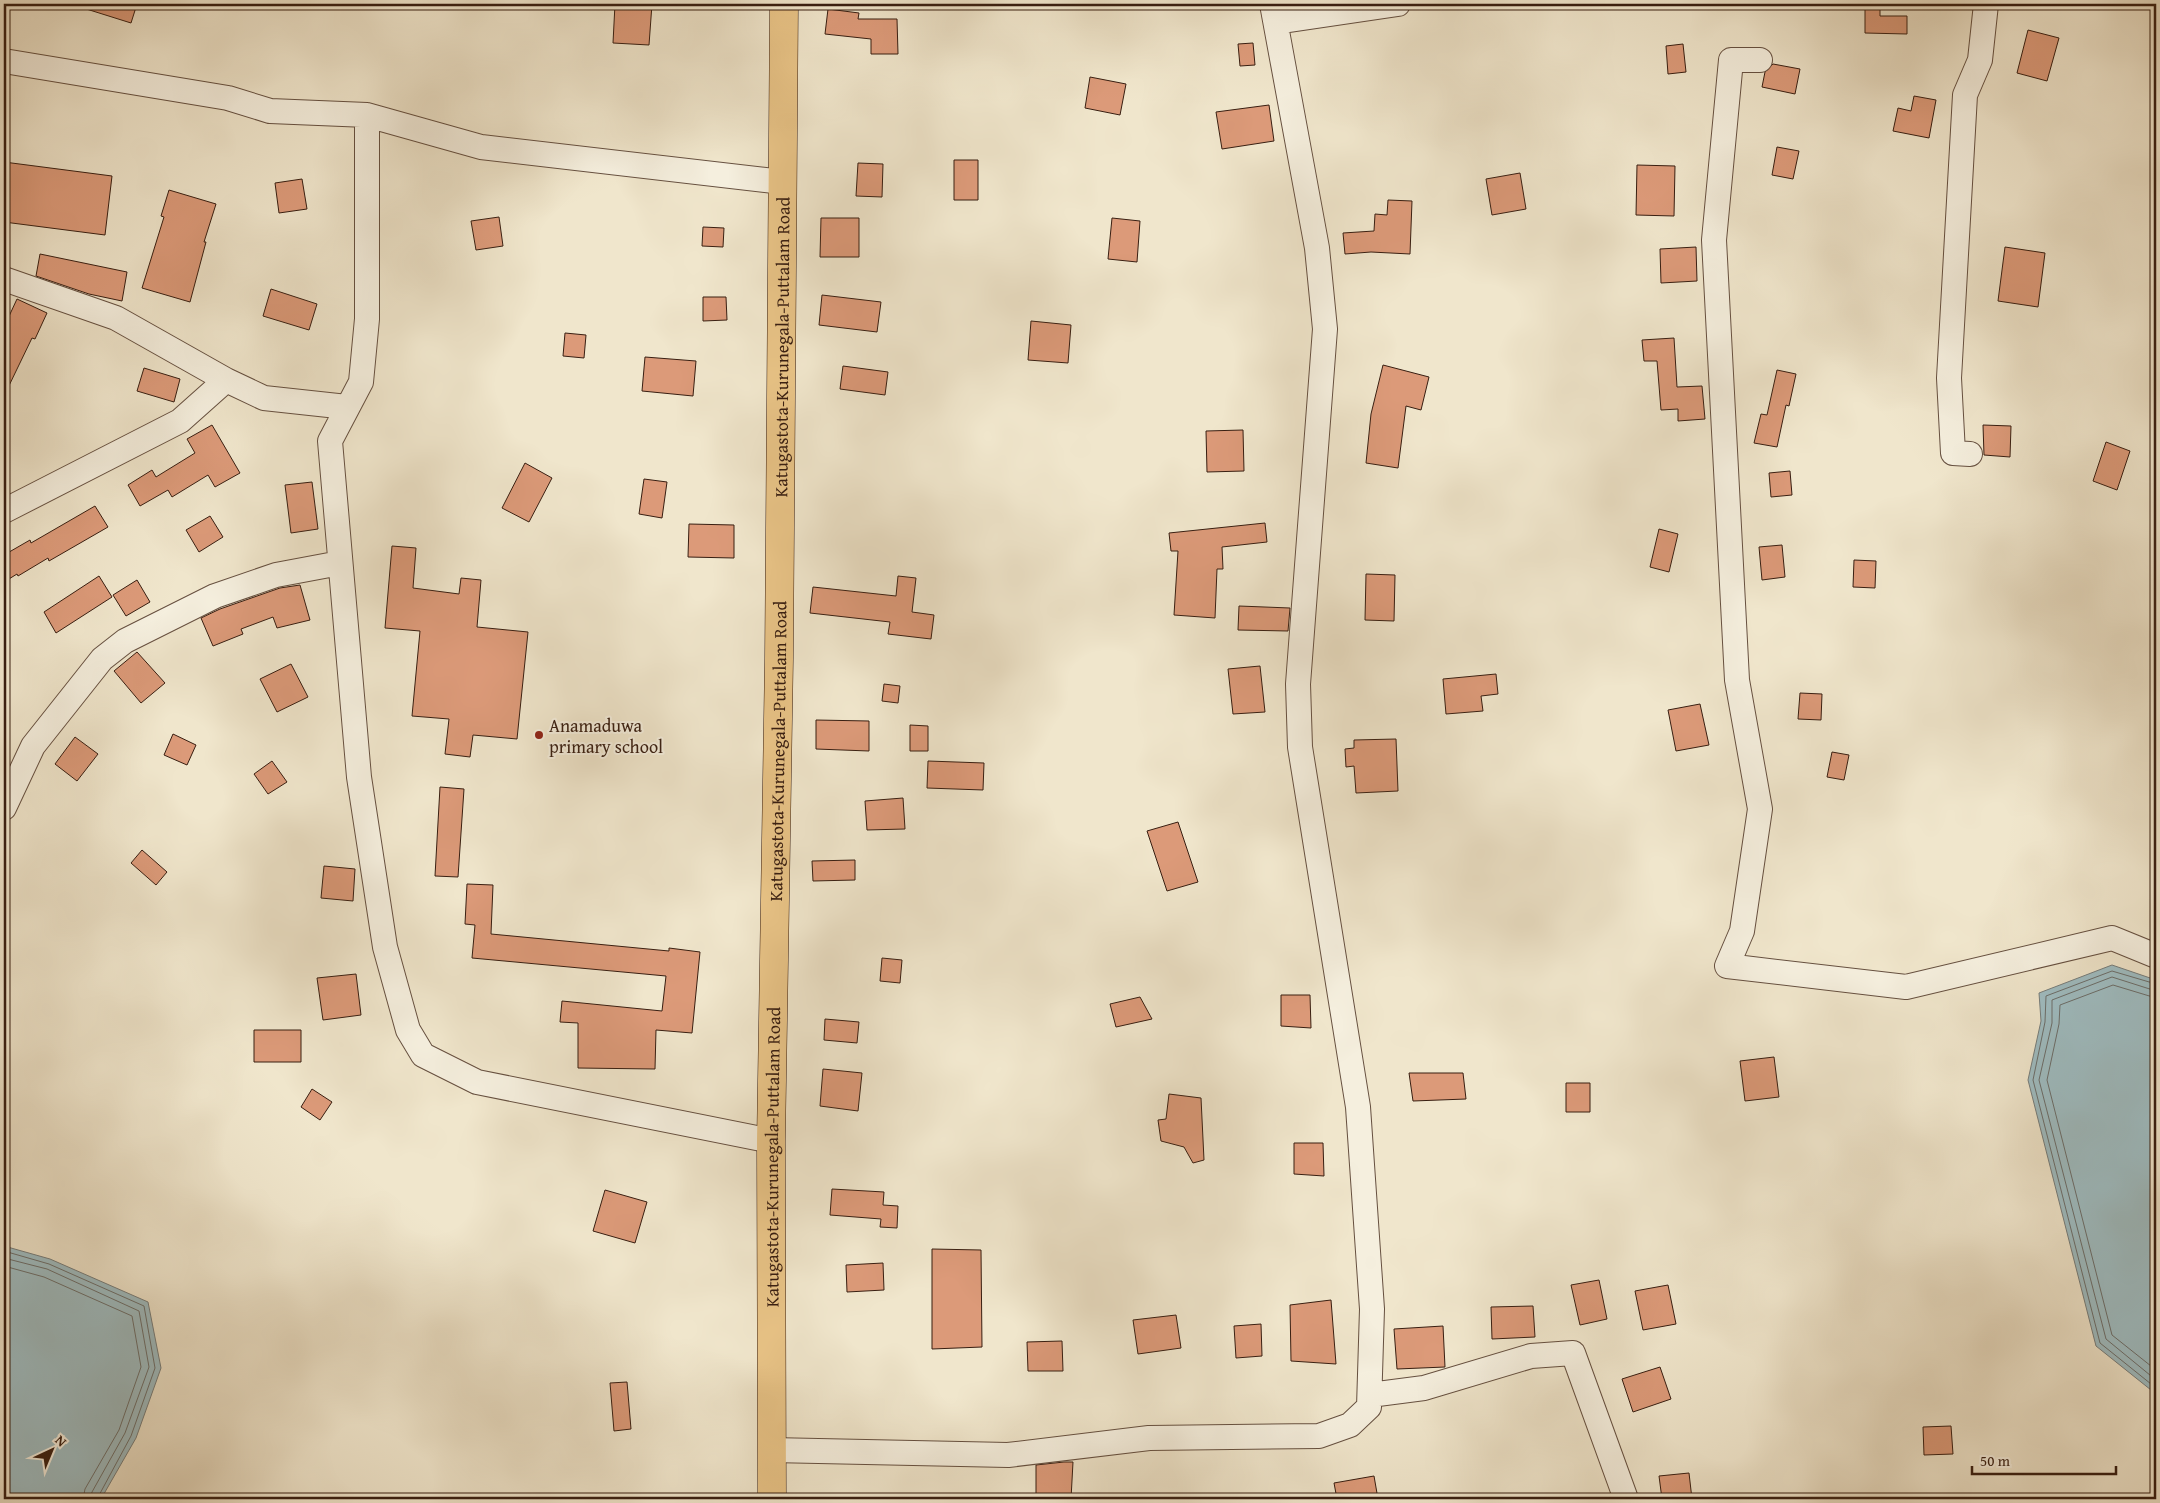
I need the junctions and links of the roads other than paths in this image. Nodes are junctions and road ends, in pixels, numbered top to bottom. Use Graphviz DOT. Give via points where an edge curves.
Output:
graph roads {
  1 [pos="784,4"];
  2 [pos="1398,4"];
  3 [pos="1986,4"];
  4 [pos="1274,13"];
  5 [pos="1760,60"];
  6 [pos="4,61"];
  7 [pos="366,115"];
  8 [pos="783,182"];
  9 [pos="4,279"];
  10 [pos="226,380"];
  11 [pos="347,407"];
  12 [pos="1970,454"];
  13 [pos="4,511"];
  14 [pos="340,563"];
  15 [pos="4,808"];
  16 [pos="2156,956"];
  17 [pos="771,1141"];
  18 [pos="1370,1395"];
  19 [pos="771,1450"];
  20 [pos="772,1499"];
  21 [pos="1626,1499"];
  1 -- 8 [label="highway, Katugastota-Kurunegala-Puttalam Road"];
  2 -- 4 [label="street"];
  3 -- 12 [label="street" via="1980,60 1965,95 1949,378 1953,453"];
  4 -- 18 [label="street" via="1317,248 1325,329 1298,693 1300,747 1358,1106 1372,1309"];
  5 -- 16 [label="street" via="1732,60 1714,240 1737,680 1760,809 1742,931 1727,966 1906,987 2112,938"];
  6 -- 7 [label="street" via="228,98 270,111"];
  7 -- 8 [label="street" via="481,147"];
  7 -- 11 [label="street" via="367,319 361,382"];
  8 -- 17 [label="highway, Katugastota-Kurunegala-Puttalam Road"];
  9 -- 10 [label="street" via="116,318"];
  10 -- 11 [label="street" via="264,398"];
  10 -- 13 [label="street" via="180,421"];
  11 -- 14 [label="street" via="330,441"];
  14 -- 15 [label="street" via="276,575 215,596 125,640 102,659 33,746"];
  14 -- 17 [label="street" via="359,777 385,947 408,1030 422,1055 477,1082"];
  17 -- 19 [label="highway, Katugastota-Kurunegala-Puttalam Road"];
  18 -- 19 [label="street" via="1369,1406 1350,1425 1319,1436 1149,1438 1008,1455"];
  18 -- 21 [label="street" via="1424,1388 1530,1356 1573,1353"];
  19 -- 20 [label="highway, Katugastota-Kurunegala-Puttalam Road"];
}
